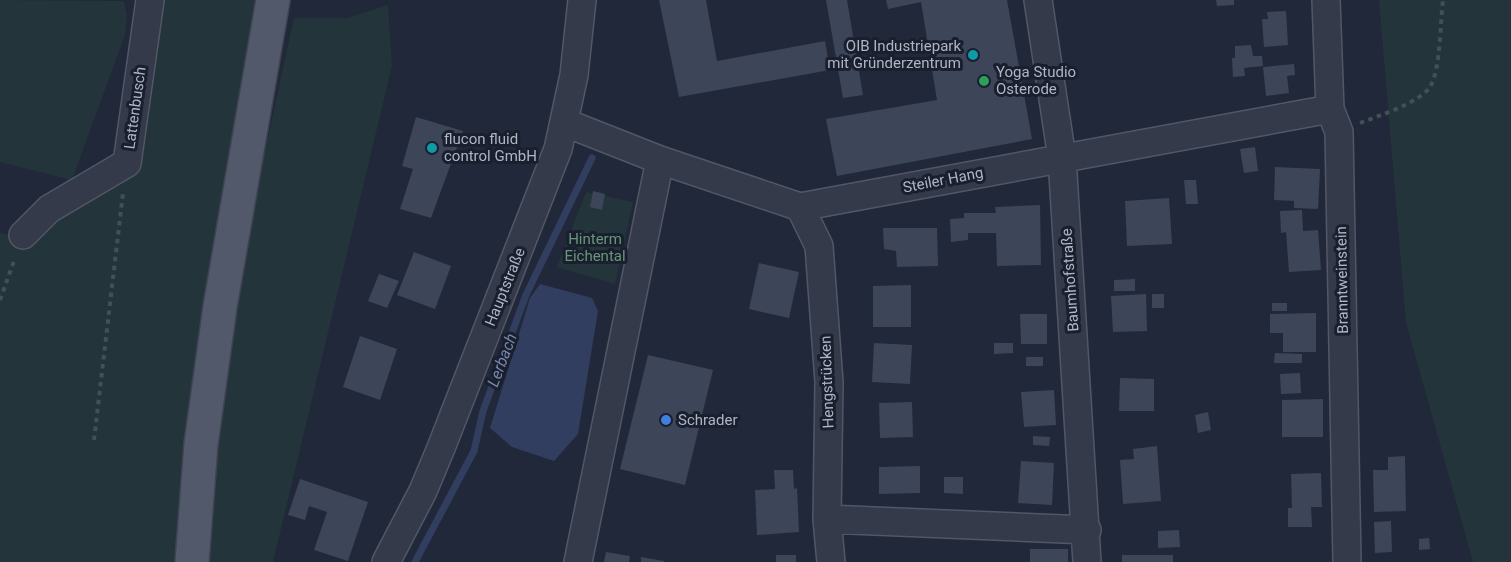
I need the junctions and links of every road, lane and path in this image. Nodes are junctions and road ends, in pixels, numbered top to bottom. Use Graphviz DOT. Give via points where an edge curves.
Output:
graph roads {
  1 [pos="150,0"];
  2 [pos="273,0"];
  3 [pos="582,0"];
  4 [pos="1038,0"];
  5 [pos="1326,0"];
  6 [pos="1443,0"];
  7 [pos="1335,121"];
  8 [pos="566,123"];
  9 [pos="1062,158"];
  10 [pos="660,160"];
  11 [pos="127,163"];
  12 [pos="800,207"];
  13 [pos="23,235"];
  14 [pos="0,300"];
  15 [pos="94,440"];
  16 [pos="827,519"];
  17 [pos="1087,530"];
  18 [pos="192,562"];
  19 [pos="386,562"];
  20 [pos="578,562"];
  21 [pos="831,562"];
  22 [pos="1087,562"];
  23 [pos="1347,562"];
  1 -- 11 [label="street, Lattenbusch"];
  2 -- 18 [label="main road" via="220,307 201,444"];
  3 -- 8 [label="street, Hauptstraße"];
  4 -- 9 [label="street, Baumhofstraße"];
  5 -- 7 [label="street, Branntweinstein"];
  6 -- 7 [label="path" via="1435,73 1429,88 1408,103"];
  7 -- 9 [label="street, Steiler Hang"];
  7 -- 23 [label="street, Branntweinstein"];
  8 -- 10 [label="street, Steiler Hang"];
  8 -- 19 [label="street, Hauptstraße" via="522,247 441,448"];
  9 -- 12 [label="street, Steiler Hang"];
  9 -- 17 [label="street, Baumhofstraße"];
  10 -- 12 [label="street, Steiler Hang"];
  10 -- 20 [label="street"];
  11 -- 13 [label="street, Lattenbusch" via="49,209"];
  11 -- 15 [label="path"];
  12 -- 16 [label="street, Hengstrücken" via="819,246 829,382"];
  13 -- 14 [label="path"];
  16 -- 17 [label="street"];
  16 -- 21 [label="street, Hengstrücken"];
  17 -- 22 [label="street, Baumhofstraße"];
}
